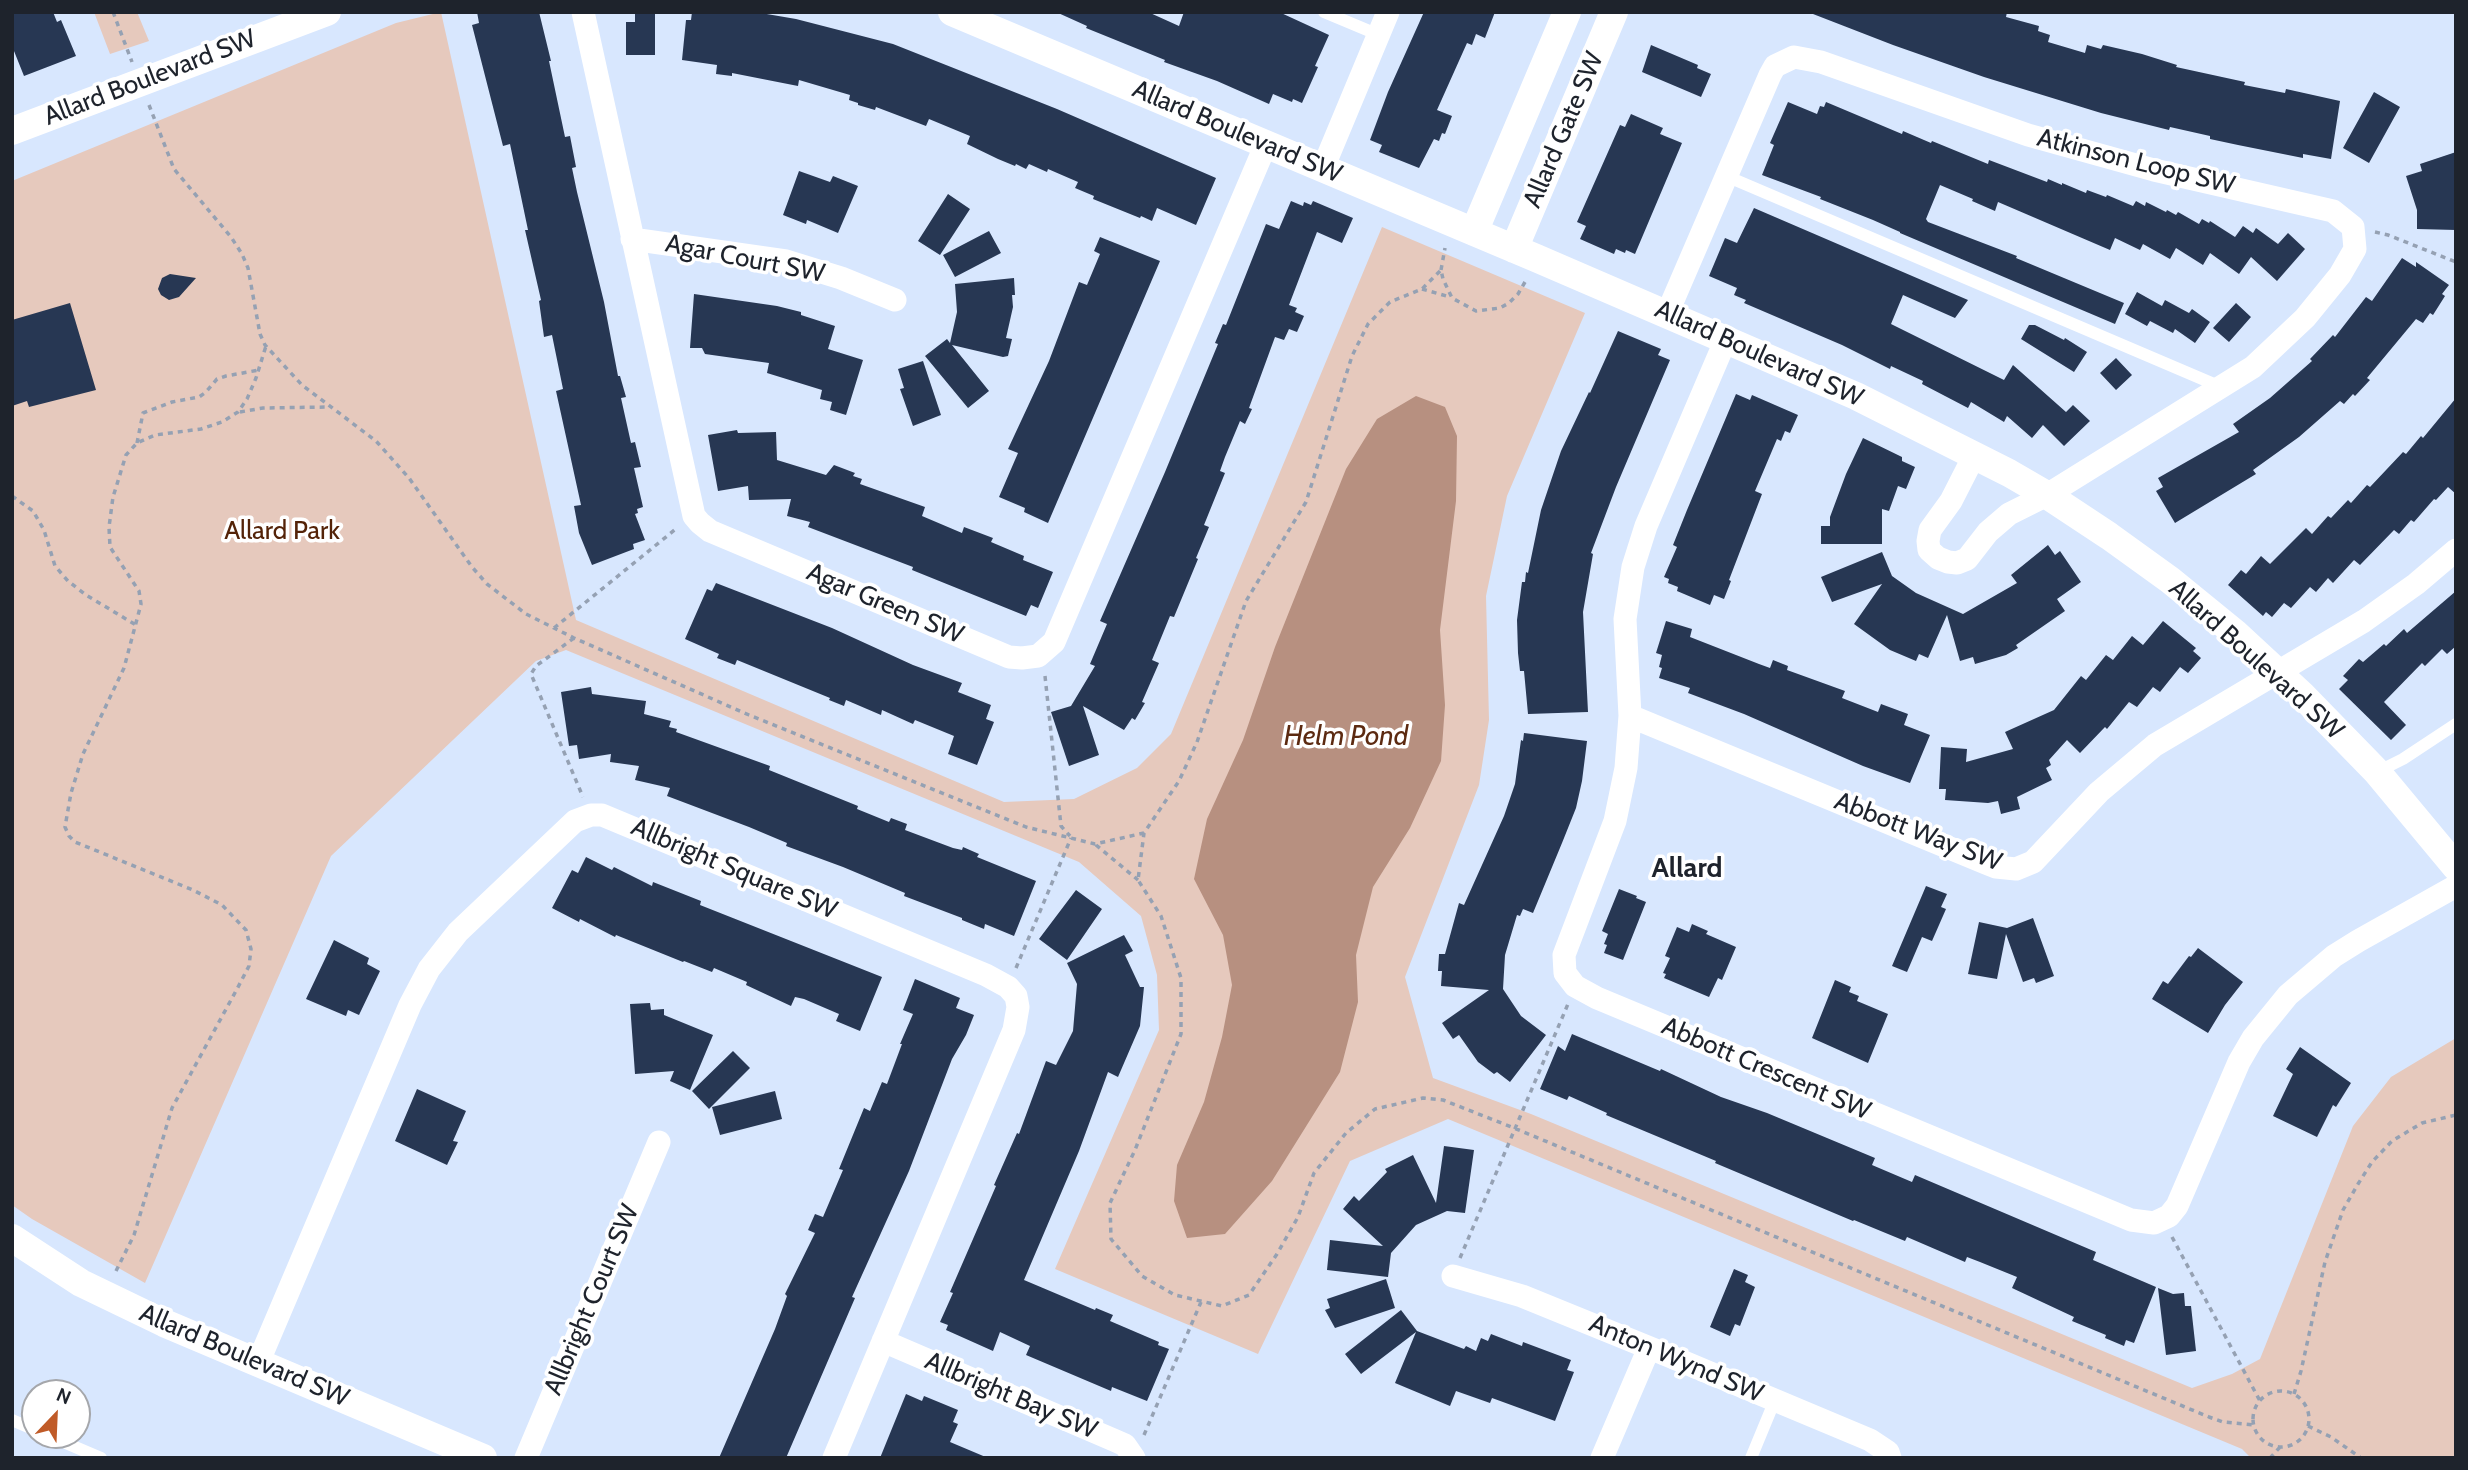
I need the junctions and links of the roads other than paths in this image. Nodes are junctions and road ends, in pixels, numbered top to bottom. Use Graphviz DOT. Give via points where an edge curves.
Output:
graph roads {
  1 [pos="327,12"];
  2 [pos="583,12"];
  3 [pos="953,12"];
  4 [pos="1324,12"];
  5 [pos="1388,12"];
  6 [pos="1567,12"];
  7 [pos="1614,12"];
  8 [pos="276,20"];
  9 [pos="1379,35"];
  10 [pos="12,131"];
  11 [pos="1266,144"];
  12 [pos="1323,168"];
  13 [pos="1726,176"];
  14 [pos="1474,232"];
  15 [pos="632,239"];
  16 [pos="1514,249"];
  17 [pos="895,300"];
  18 [pos="1667,314"];
  19 [pos="1726,339"];
  20 [pos="2222,388"];
  21 [pos="1975,454"];
  22 [pos="2047,495"];
  23 [pos="2456,550"];
  24 [pos="2278,672"];
  25 [pos="1630,716"];
  26 [pos="2456,724"];
  27 [pos="2377,772"];
  28 [pos="2456,867"];
  29 [pos="2456,886"];
  30 [pos="659,1143"];
  31 [pos="12,1238"];
  32 [pos="1453,1276"];
  33 [pos="883,1341"];
  34 [pos="1649,1348"];
  35 [pos="258,1363"];
  36 [pos="1775,1400"];
  37 [pos="80,1449"];
  38 [pos="101,1458"];
  39 [pos="483,1458"];
  40 [pos="526,1458"];
  41 [pos="834,1458"];
  42 [pos="1134,1458"];
  43 [pos="1602,1458"];
  44 [pos="1751,1458"];
  45 [pos="1890,1458"];
  1 -- 8 [label="street, Allard Boulevard SW"];
  2 -- 15 [label="street"];
  3 -- 11 [label="street, Allard Boulevard SW"];
  4 -- 9 [label="lane"];
  5 -- 9 [label="street"];
  6 -- 14 [label="street, Allard Gate SW"];
  7 -- 16 [label="street, Allard Gate SW"];
  8 -- 10 [label="street, Allard Boulevard SW"];
  9 -- 12 [label="street"];
  11 -- 12 [label="street, Allard Boulevard SW"];
  11 -- 15 [label="street, Agar Green SW" via="1055,642 1042,654 1022,659 699,523"];
  12 -- 14 [label="street, Allard Boulevard SW"];
  13 -- 18 [label="street, Atkinson Loop SW"];
  13 -- 20 [label="lane"];
  13 -- 20 [label="street, Atkinson Loop SW" via="1775,66 1801,57 2028,135 2333,211 2353,227 2355,248 2327,292 2280,343"];
  14 -- 16 [label="street, Allard Boulevard SW"];
  15 -- 17 [label="street, Agar Court SW" via="786,261"];
  16 -- 18 [label="street, Allard Boulevard SW"];
  18 -- 19 [label="street, Allard Boulevard SW"];
  19 -- 21 [label="street, Allard Boulevard SW"];
  19 -- 25 [label="street" via="1633,567 1625,619"];
  20 -- 22 [label="street"];
  21 -- 22 [label="street, Allard Boulevard SW"];
  21 -- 22 [label="street" via="1956,493 1930,530 1929,550 1938,558 1957,563 1967,559 1997,523"];
  22 -- 24 [label="street, Allard Boulevard SW" via="2170,580"];
  23 -- 24 [label="street, Abbott Way SW" via="2391,603"];
  24 -- 25 [label="street, Abbott Way SW" via="2155,745 2099,792 2034,862 2016,869 1986,863"];
  24 -- 27 [label="street, Allard Boulevard SW"];
  25 -- 29 [label="street, Abbott Crescent SW" via="1615,821 1564,955 1565,973 1575,986 2143,1223 2161,1221 2177,1206 2239,1062 2279,1005 2342,951"];
  26 -- 27 [label="lane"];
  27 -- 28 [label="street, Allard Boulevard SW"];
  30 -- 40 [label="street, Allbright Court SW"];
  31 -- 35 [label="street, Allard Boulevard SW" via="81,1283"];
  32 -- 34 [label="street, Anton Wynd SW" via="1522,1296"];
  33 -- 35 [label="street, Allbright Square SW" via="1014,1030 1016,996 986,975 615,819 591,815 575,821 458,932 429,969"];
  33 -- 41 [label="street"];
  33 -- 42 [label="street, Allbright Bay SW" via="1125,1445"];
  34 -- 36 [label="street, Anton Wynd SW"];
  34 -- 43 [label="street"];
  35 -- 39 [label="street, Allard Boulevard SW"];
  36 -- 44 [label="lane"];
  36 -- 45 [label="street, Anton Wynd SW" via="1870,1440"];
  37 -- 38 [label="lane"];
}
